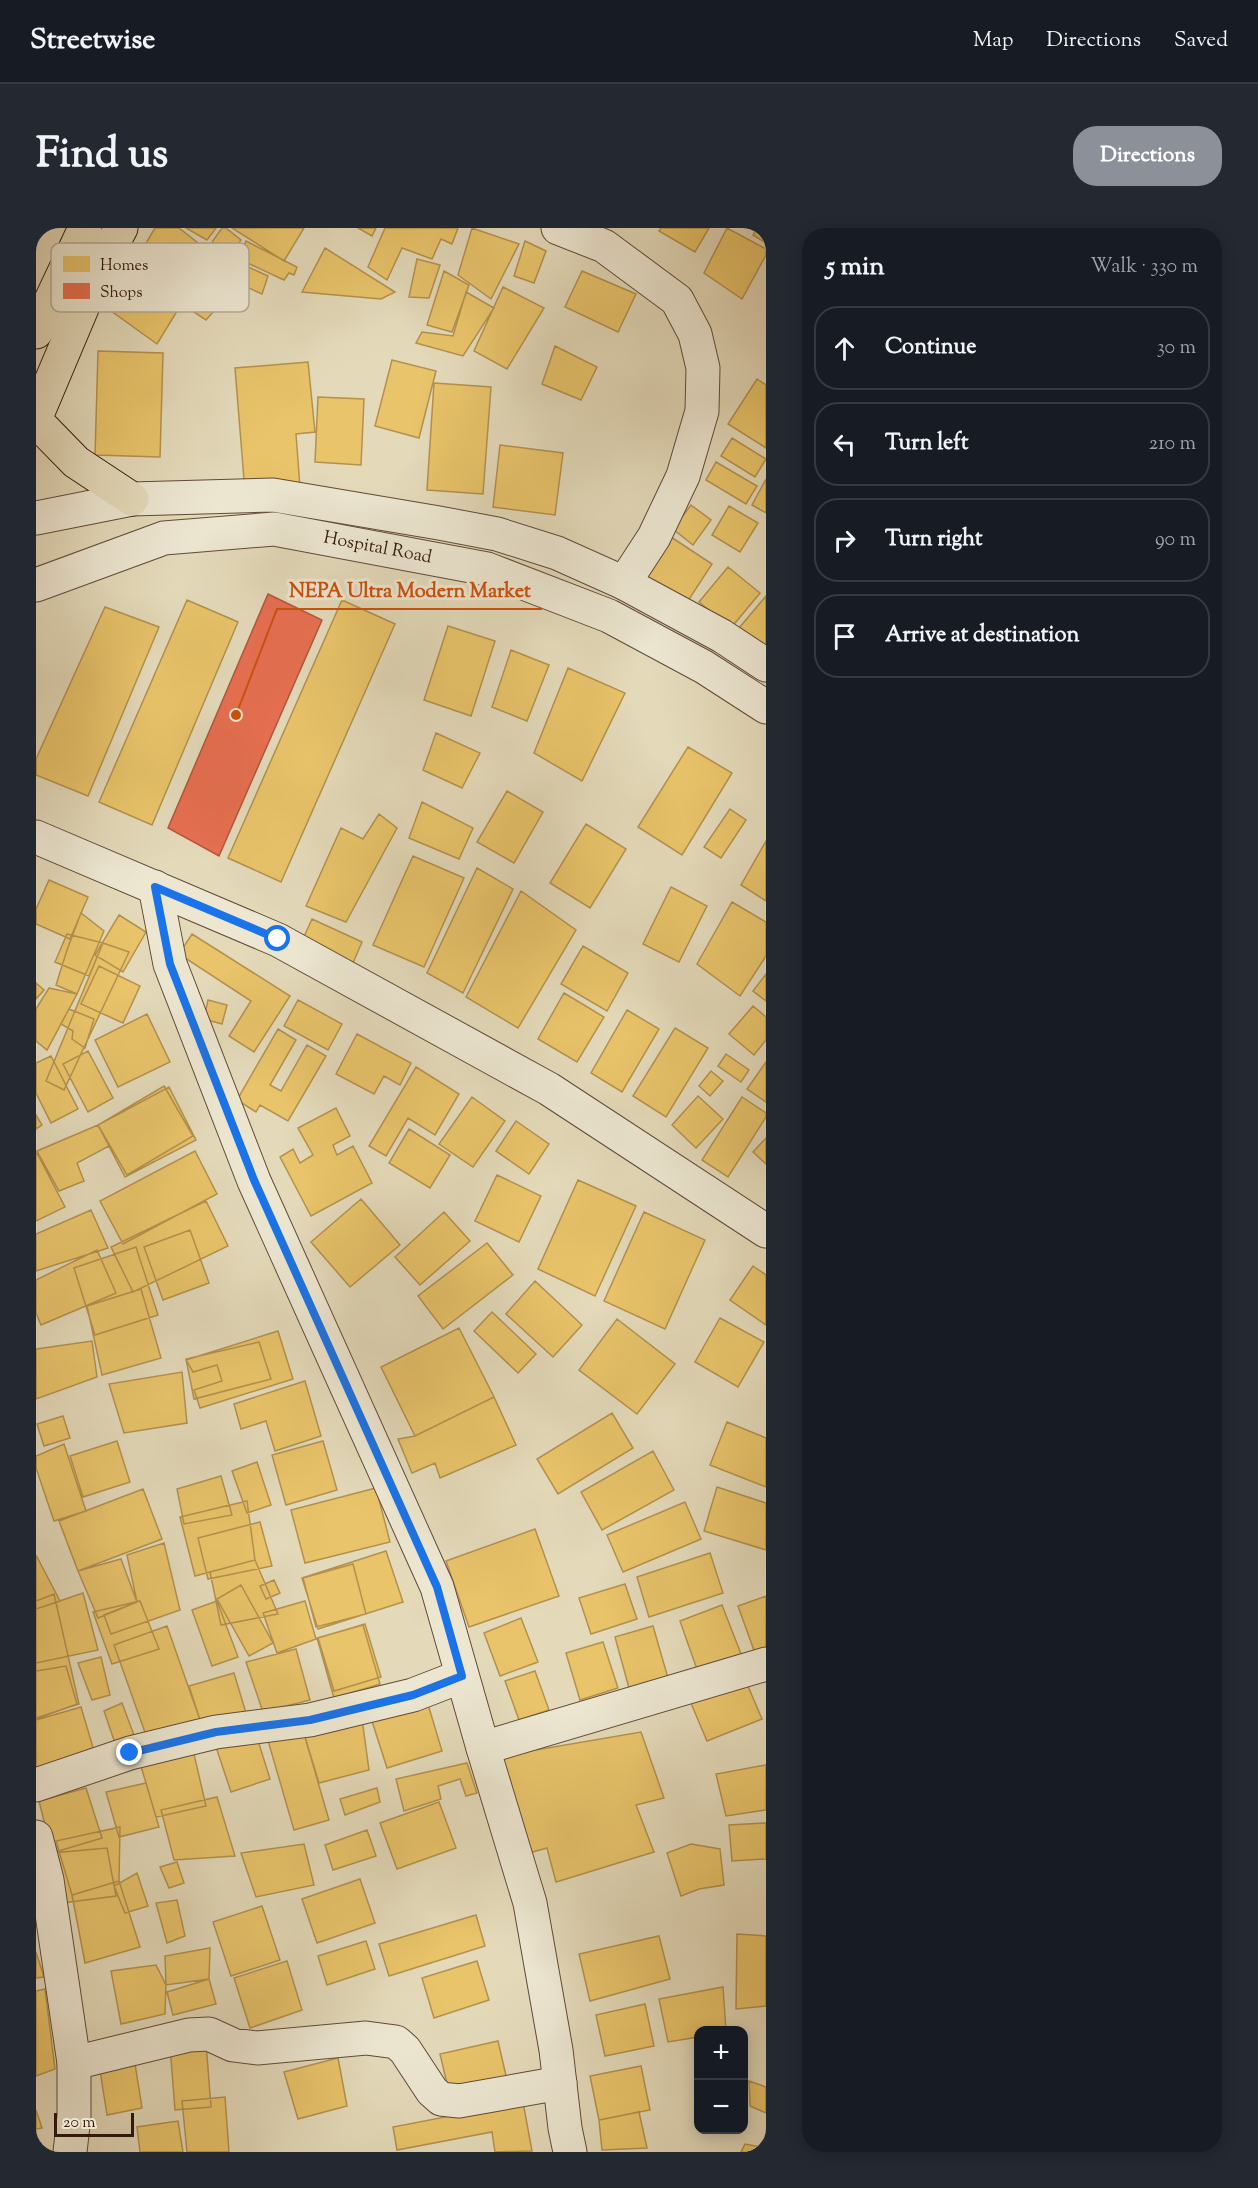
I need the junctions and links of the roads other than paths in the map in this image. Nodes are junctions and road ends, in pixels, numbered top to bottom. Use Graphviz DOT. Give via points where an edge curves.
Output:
graph roads {
  1 [pos="85,228"];
  2 [pos="121,228"];
  3 [pos="558,228"];
  4 [pos="608,237"];
  5 [pos="78,243"];
  6 [pos="113,243"];
  7 [pos="51,300"];
  8 [pos="81,312"];
  9 [pos="36,332"];
  10 [pos="36,419"];
  11 [pos="132,499"];
  12 [pos="36,518"];
  13 [pos="624,583"];
  14 [pos="36,585"];
  15 [pos="766,665"];
  16 [pos="766,707"];
  17 [pos="36,837"];
  18 [pos="155,887"];
  19 [pos="766,1231"];
  20 [pos="766,1664"];
  21 [pos="462,1676"];
  22 [pos="483,1748"];
  23 [pos="36,1785"];
  24 [pos="36,1837"];
  25 [pos="74,2063"];
  26 [pos="560,2083"];
  27 [pos="70,2152"];
  28 [pos="570,2152"];
  1 -- 5 [label="main road"];
  2 -- 6 [label="main road"];
  3 -- 4 [label="street"];
  4 -- 13 [label="street" via="677,300 695,334 703,368 702,411 683,476 654,537"];
  7 -- 9 [label="main road"];
  8 -- 10 [label="main road"];
  10 -- 11 [label="main road" via="76,462"];
  11 -- 12 [label="street, Hospital Road"];
  11 -- 13 [label="street, Hospital Road" via="273,495 440,522 557,553"];
  13 -- 15 [label="street, Hospital Road" via="722,636"];
  14 -- 16 [label="street, Hospital Road" via="164,538 274,529 487,569 609,616 704,667"];
  17 -- 18 [label="street"];
  18 -- 19 [label="street" via="278,939 539,1083"];
  18 -- 21 [label="street" via="170,964 254,1180 437,1587"];
  20 -- 22 [label="street"];
  21 -- 22 [label="street"];
  21 -- 23 [label="street" via="413,1695 310,1720 216,1732 130,1753"];
  22 -- 26 [label="street" via="530,1903"];
  24 -- 25 [label="street" via="47,1880"];
  25 -- 26 [label="street" via="189,2035 209,2034 233,2045 257,2048 366,2038 396,2042 441,2099 459,2101"];
  25 -- 27 [label="street"];
  26 -- 28 [label="street"];
}
